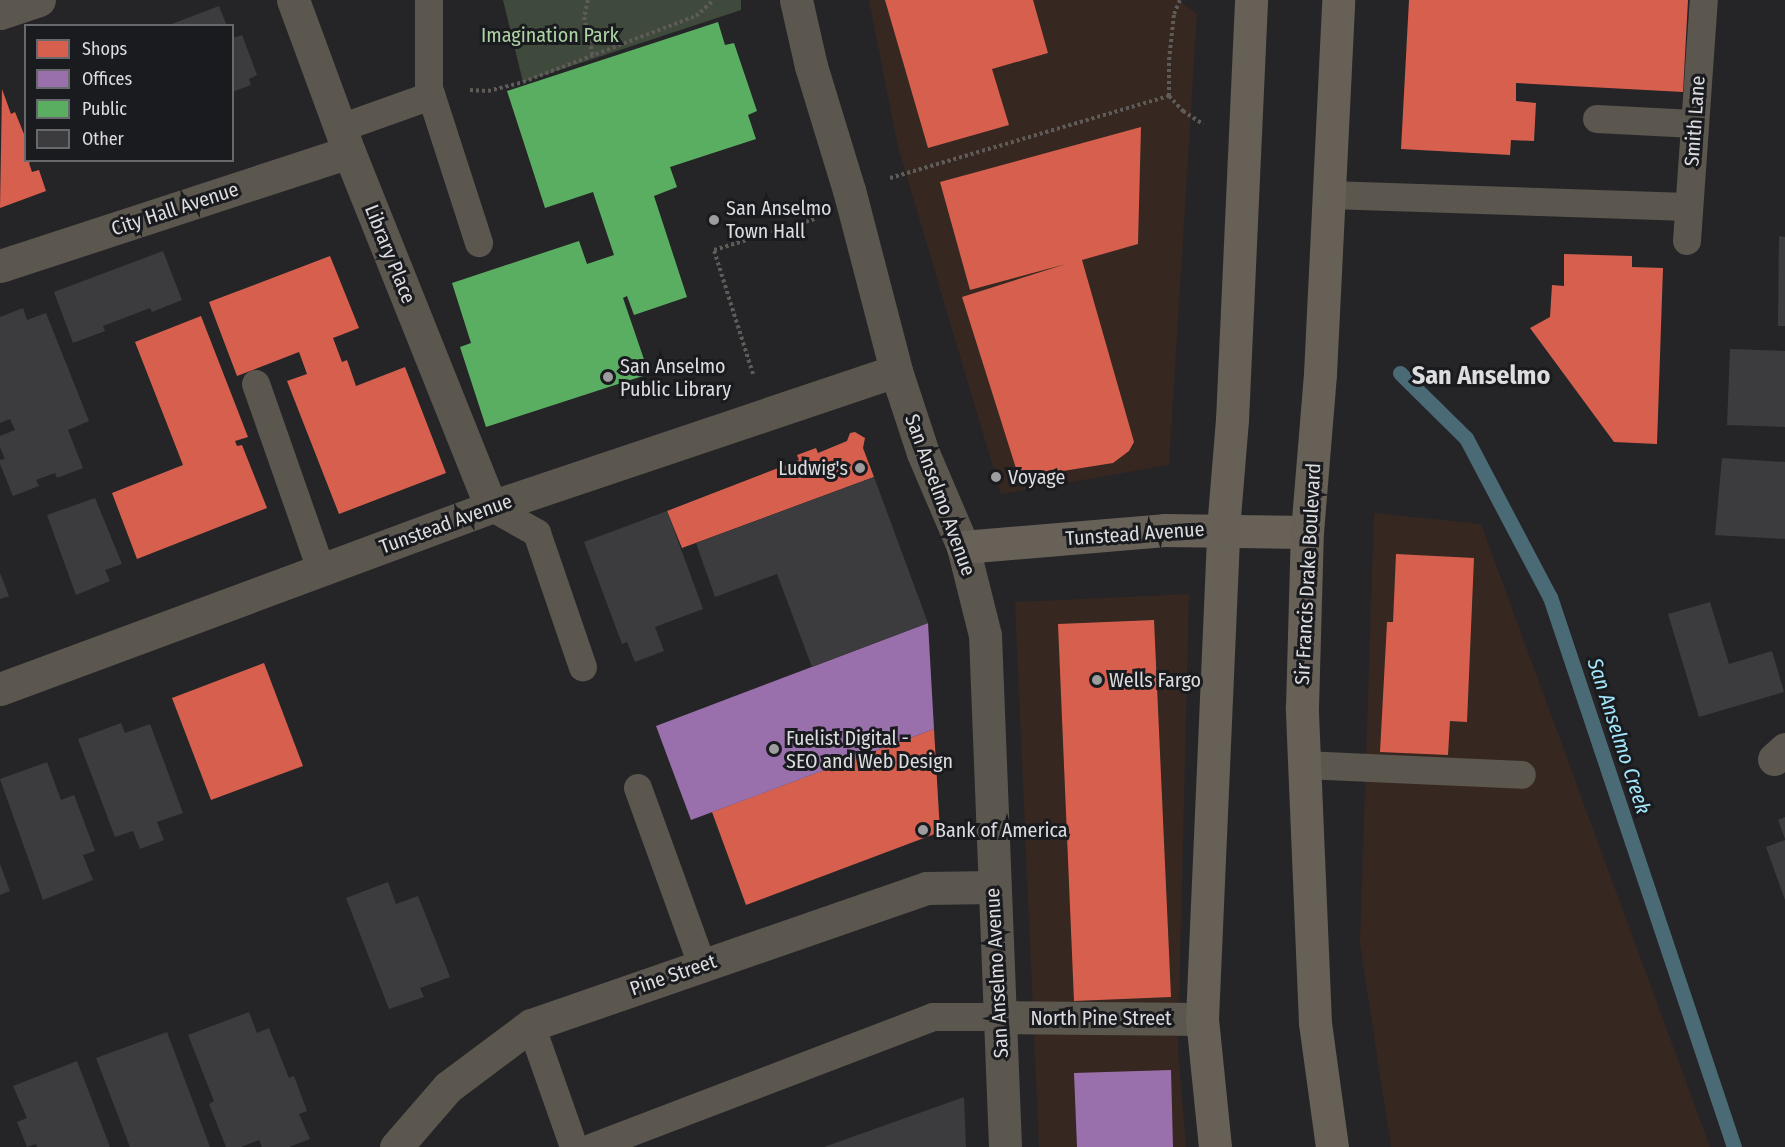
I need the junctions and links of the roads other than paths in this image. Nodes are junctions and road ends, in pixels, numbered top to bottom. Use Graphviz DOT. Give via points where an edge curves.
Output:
graph roads {
  1 [pos="39,0"];
  2 [pos="293,0"];
  3 [pos="429,0"];
  4 [pos="796,0"];
  5 [pos="1251,0"];
  6 [pos="1338,0"];
  7 [pos="1704,0"];
  8 [pos="0,13"];
  9 [pos="430,92"];
  10 [pos="1597,119"];
  11 [pos="1694,124"];
  12 [pos="345,140"];
  13 [pos="1329,195"];
  14 [pos="1688,207"];
  15 [pos="1687,241"];
  16 [pos="479,243"];
  17 [pos="0,266"];
  18 [pos="896,371"];
  19 [pos="256,384"];
  20 [pos="491,507"];
  21 [pos="1223,529"];
  22 [pos="1307,532"];
  23 [pos="963,547"];
  24 [pos="321,570"];
  25 [pos="583,666"];
  26 [pos="0,689"];
  27 [pos="1304,765"];
  28 [pos="1522,775"];
  29 [pos="638,788"];
  30 [pos="993,887"];
  31 [pos="702,965"];
  32 [pos="1000,1017"];
  33 [pos="1202,1019"];
  34 [pos="531,1025"];
  35 [pos="396,1147"];
  36 [pos="574,1147"];
  37 [pos="593,1147"];
  38 [pos="1005,1147"];
  39 [pos="1215,1147"];
  40 [pos="1332,1147"];
  1 -- 8 [label="street"];
  2 -- 12 [label="street, Library Place"];
  3 -- 9 [label="lane"];
  4 -- 18 [label="street, San Anselmo Avenue"];
  5 -- 21 [label="main road" via="1232,420"];
  6 -- 13 [label="main road, Sir Francis Drake Boulevard"];
  7 -- 11 [label="lane, Smith Lane"];
  9 -- 12 [label="lane"];
  9 -- 16 [label="lane"];
  10 -- 11 [label="lane"];
  11 -- 14 [label="lane, Smith Lane"];
  12 -- 17 [label="street, City Hall Avenue"];
  12 -- 20 [label="street, Library Place"];
  13 -- 14 [label="lane"];
  13 -- 22 [label="main road, Sir Francis Drake Boulevard"];
  14 -- 15 [label="lane, Smith Lane"];
  18 -- 20 [label="street, Tunstead Avenue"];
  18 -- 23 [label="street, San Anselmo Avenue" via="923,453"];
  19 -- 24 [label="lane"];
  20 -- 24 [label="street, Tunstead Avenue"];
  20 -- 25 [label="lane" via="537,533"];
  21 -- 22 [label="main road, Tunstead Avenue"];
  21 -- 23 [label="main road, Tunstead Avenue" via="1164,530"];
  21 -- 33 [label="main road"];
  22 -- 27 [label="main road, Sir Francis Drake Boulevard"];
  23 -- 30 [label="street, San Anselmo Avenue" via="985,635"];
  24 -- 26 [label="street, Tunstead Avenue"];
  27 -- 28 [label="lane"];
  27 -- 40 [label="main road, Sir Francis Drake Boulevard" via="1315,1023"];
  29 -- 31 [label="lane"];
  30 -- 31 [label="street, Pine Street" via="927,888"];
  30 -- 32 [label="street, San Anselmo Avenue"];
  31 -- 34 [label="street, Pine Street"];
  32 -- 33 [label="street, North Pine Street"];
  32 -- 37 [label="lane" via="933,1017"];
  32 -- 38 [label="street, San Anselmo Avenue"];
  33 -- 39 [label="main road"];
  34 -- 35 [label="street, Pine Street" via="448,1087"];
  34 -- 36 [label="lane"];
}
